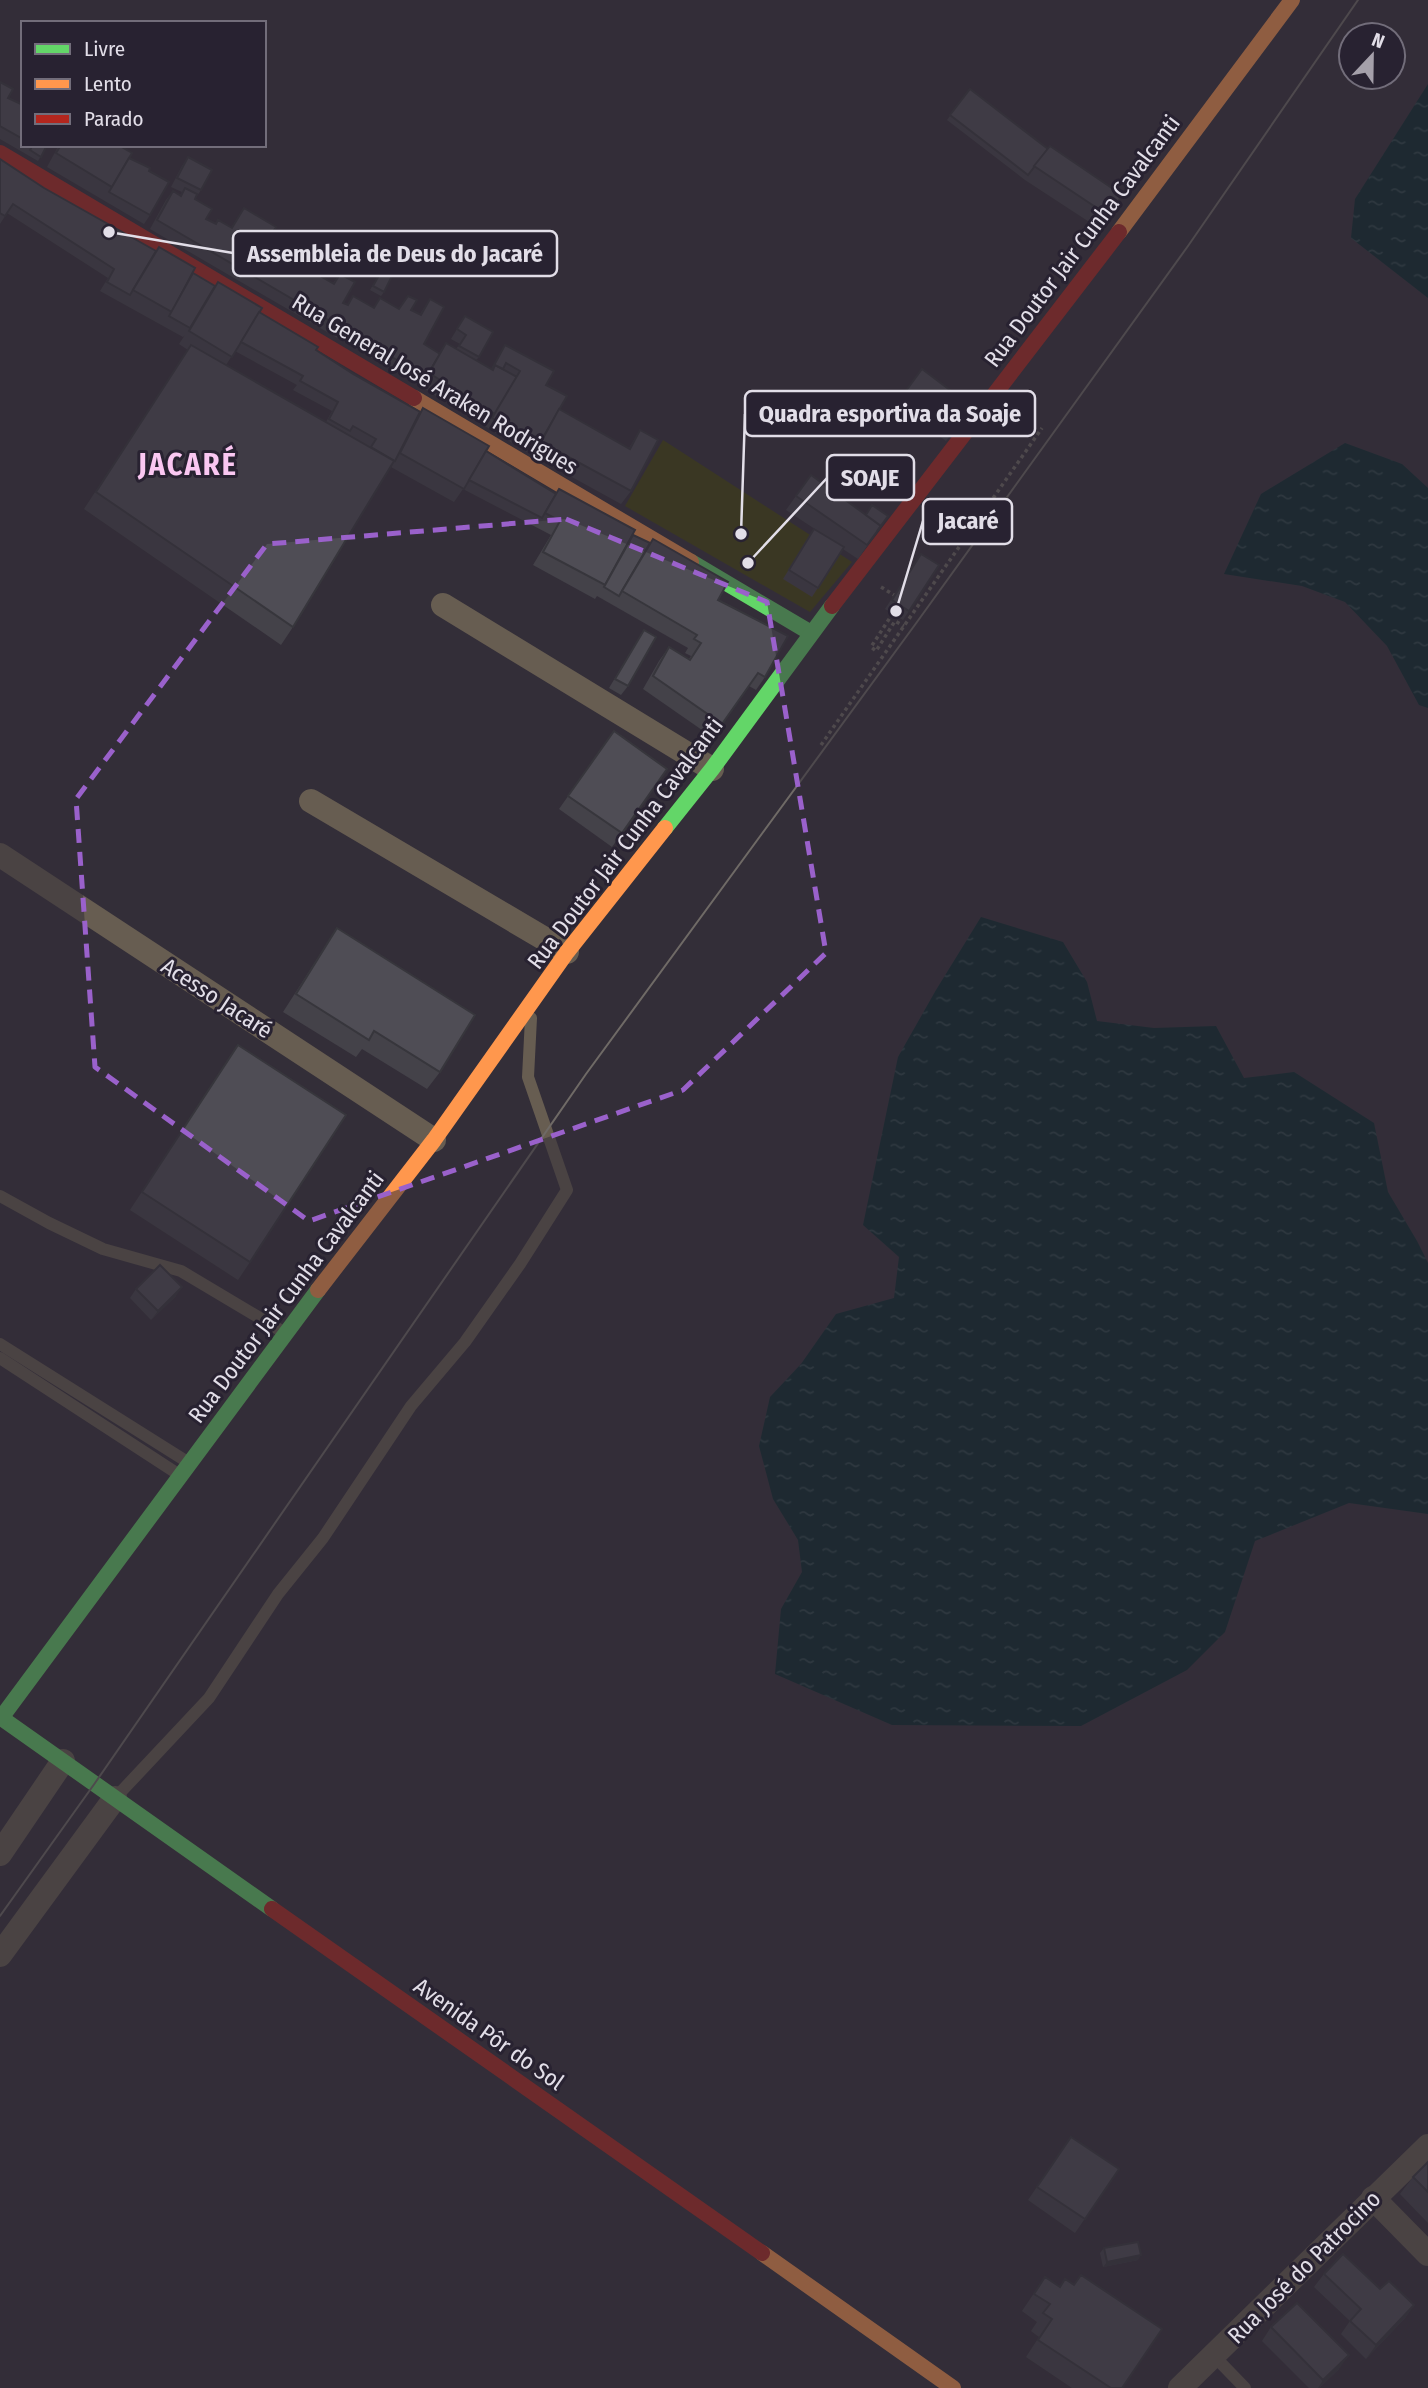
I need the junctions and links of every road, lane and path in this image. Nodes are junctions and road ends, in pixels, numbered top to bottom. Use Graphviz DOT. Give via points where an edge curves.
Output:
graph roads {
  1 [pos="1292,0"];
  2 [pos="0,153"];
  3 [pos="1042,428"];
  4 [pos="443,606"];
  5 [pos="893,613"];
  6 [pos="904,626"];
  7 [pos="811,633"];
  8 [pos="821,745"];
  9 [pos="712,769"];
  10 [pos="311,801"];
  11 [pos="0,855"];
  12 [pos="567,951"];
  13 [pos="532,1003"];
  14 [pos="434,1140"];
  15 [pos="0,1196"];
  16 [pos="286,1333"];
  17 [pos="0,1344"];
  18 [pos="0,1358"];
  19 [pos="184,1469"];
  20 [pos="1,1717"];
  21 [pos="63,1761"];
  22 [pos="115,1798"];
  23 [pos="0,1854"];
  24 [pos="0,1955"];
  25 [pos="1428,2146"];
  26 [pos="1373,2198"];
  27 [pos="1428,2253"];
  28 [pos="1214,2356"];
  29 [pos="953,2388"];
  30 [pos="1180,2388"];
  31 [pos="1245,2388"];
  1 -- 7 [label="street, Rua Doutor Jair Cunha Cavalcanti"];
  2 -- 7 [label="street, Rua General José Araken Rodrigues"];
  3 -- 6 [label="path"];
  4 -- 9 [label="street"];
  5 -- 6 [label="path" via="871,647 876,650 895,621"];
  6 -- 8 [label="path"];
  7 -- 9 [label="street, Rua Doutor Jair Cunha Cavalcanti"];
  9 -- 12 [label="street, Rua Doutor Jair Cunha Cavalcanti"];
  10 -- 12 [label="street"];
  11 -- 14 [label="street, Acesso Jacaré"];
  12 -- 13 [label="street, Rua Doutor Jair Cunha Cavalcanti"];
  13 -- 14 [label="street, Rua Doutor Jair Cunha Cavalcanti"];
  13 -- 22 [label="lane" via="528,1077 567,1190 520,1264 465,1342 411,1406 209,1698"];
  14 -- 16 [label="street, Rua Doutor Jair Cunha Cavalcanti"];
  15 -- 16 [label="lane" via="103,1249 181,1270"];
  16 -- 19 [label="street, Rua Doutor Jair Cunha Cavalcanti"];
  17 -- 19 [label="lane"];
  18 -- 19 [label="lane"];
  19 -- 20 [label="street, Rua Doutor Jair Cunha Cavalcanti"];
  20 -- 21 [label="street, Avenida Pôr do Sol"];
  21 -- 22 [label="street, Avenida Pôr do Sol"];
  21 -- 23 [label="street"];
  22 -- 24 [label="street"];
  22 -- 29 [label="street, Avenida Pôr do Sol"];
  25 -- 26 [label="street, Rua José do Patrocino"];
  26 -- 27 [label="street"];
  26 -- 28 [label="street, Rua José do Patrocino"];
  28 -- 30 [label="street, Rua José do Patrocino"];
  28 -- 31 [label="lane"];
}
